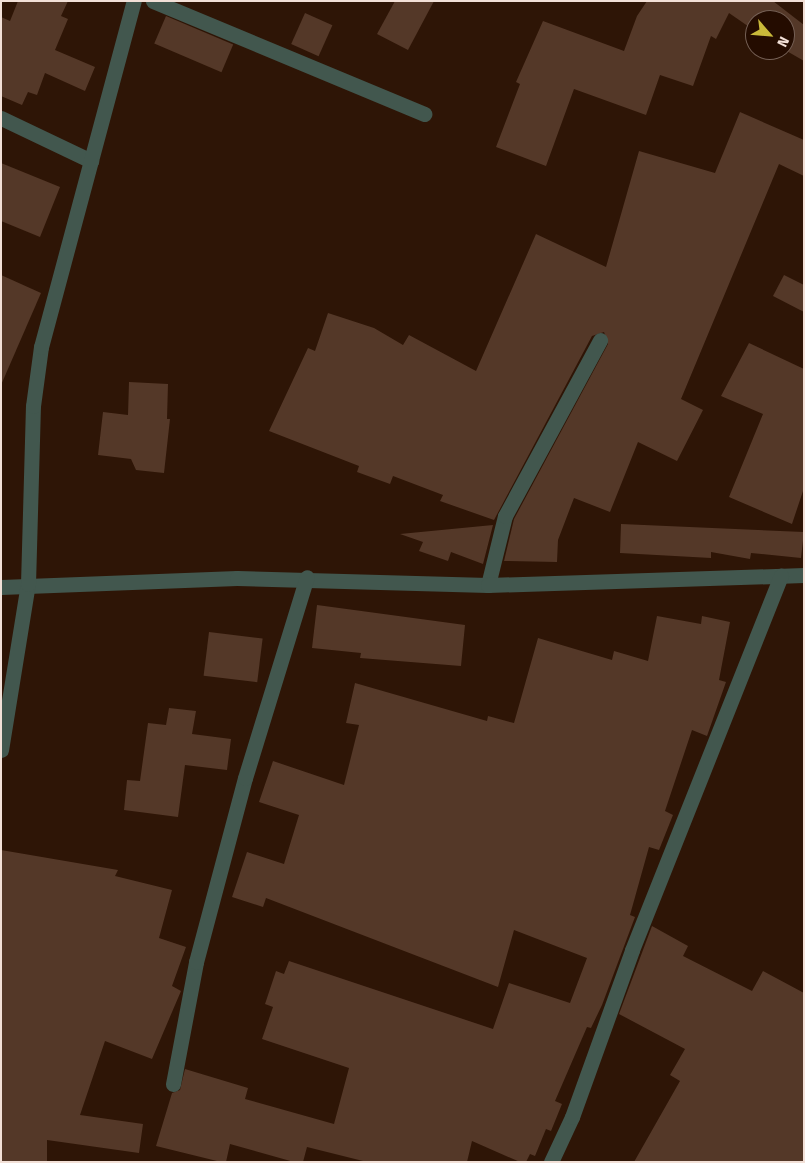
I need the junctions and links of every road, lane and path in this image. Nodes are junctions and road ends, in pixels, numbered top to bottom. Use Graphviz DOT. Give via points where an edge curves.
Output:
graph roads {
  1 [pos="134,1"];
  2 [pos="153,1"];
  3 [pos="424,114"];
  4 [pos="1,118"];
  5 [pos="91,161"];
  6 [pos="600,340"];
  7 [pos="804,575"];
  8 [pos="781,576"];
  9 [pos="307,577"];
  10 [pos="28,584"];
  11 [pos="488,584"];
  12 [pos="1,587"];
  13 [pos="1,750"];
  14 [pos="172,1084"];
  15 [pos="551,1162"];
  1 -- 5 [label="street"];
  2 -- 3 [label="street"];
  4 -- 5 [label="street"];
  5 -- 10 [label="street" via="35,378"];
  6 -- 11 [label="street" via="505,516"];
  7 -- 8 [label="street"];
  8 -- 11 [label="street"];
  8 -- 15 [label="street" via="632,950 572,1117"];
  9 -- 10 [label="street"];
  9 -- 11 [label="street"];
  9 -- 14 [label="street" via="245,778 196,962"];
  10 -- 12 [label="street"];
  10 -- 13 [label="street"];
}
